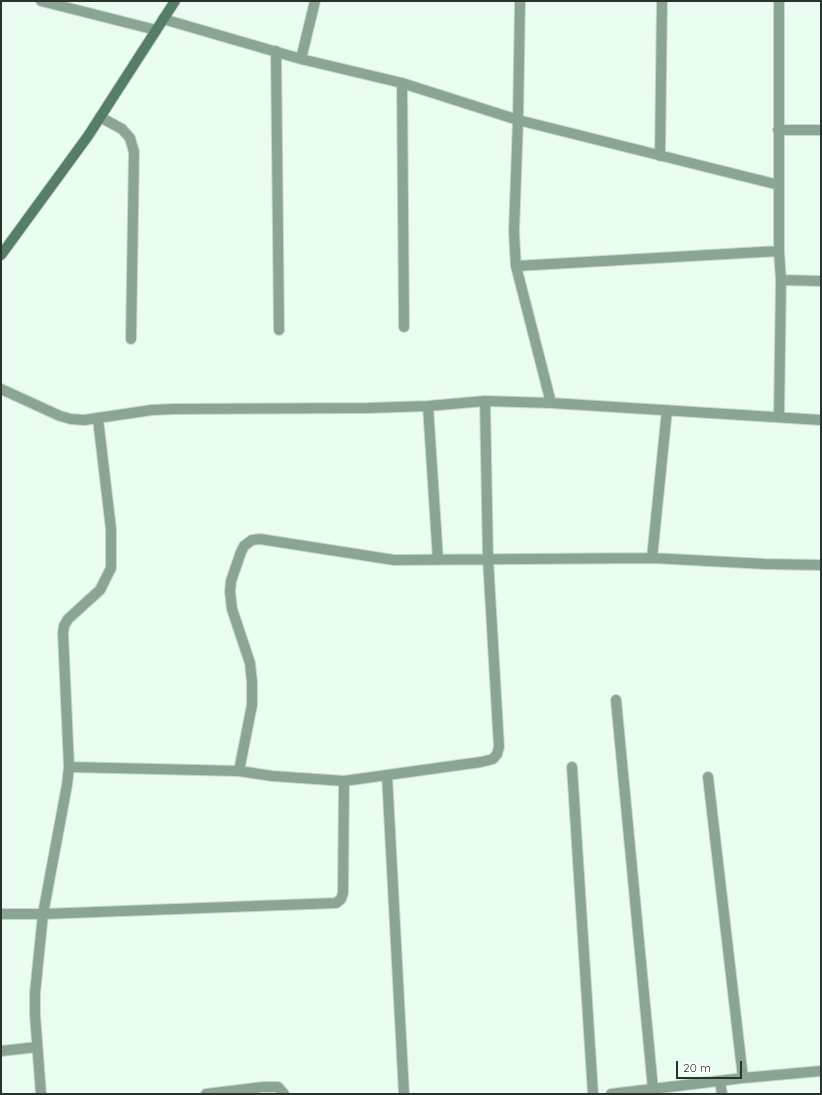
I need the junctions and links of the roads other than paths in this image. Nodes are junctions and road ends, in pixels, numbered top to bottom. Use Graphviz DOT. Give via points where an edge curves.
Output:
graph roads {
  1 [pos="174,1"];
  2 [pos="315,1"];
  3 [pos="520,1"];
  4 [pos="662,1"];
  5 [pos="779,1"];
  6 [pos="46,2"];
  7 [pos="163,19"];
  8 [pos="156,30"];
  9 [pos="276,51"];
  10 [pos="301,58"];
  11 [pos="402,82"];
  12 [pos="100,117"];
  13 [pos="518,120"];
  14 [pos="778,130"];
  15 [pos="821,130"];
  16 [pos="660,156"];
  17 [pos="779,185"];
  18 [pos="779,252"];
  19 [pos="1,255"];
  20 [pos="516,266"];
  21 [pos="781,280"];
  22 [pos="821,281"];
  23 [pos="404,327"];
  24 [pos="279,330"];
  25 [pos="130,339"];
  26 [pos="1,390"];
  27 [pos="485,401"];
  28 [pos="551,403"];
  29 [pos="428,406"];
  30 [pos="667,410"];
  31 [pos="779,416"];
  32 [pos="98,419"];
  33 [pos="821,420"];
  34 [pos="652,558"];
  35 [pos="488,559"];
  36 [pos="438,560"];
  37 [pos="821,565"];
  38 [pos="616,700"];
  39 [pos="69,767"];
  40 [pos="572,767"];
  41 [pos="239,771"];
  42 [pos="387,775"];
  43 [pos="708,777"];
  44 [pos="344,781"];
  45 [pos="1,914"];
  46 [pos="43,914"];
  47 [pos="37,1047"];
  48 [pos="1,1051"];
  49 [pos="821,1071"];
  50 [pos="743,1078"];
  51 [pos="720,1081"];
  52 [pos="653,1089"];
  53 [pos="631,1093"];
  54 [pos="41,1094"];
  55 [pos="206,1094"];
  56 [pos="284,1094"];
  57 [pos="404,1094"];
  58 [pos="592,1094"];
  59 [pos="611,1094"];
  60 [pos="722,1094"];
  1 -- 7 [label="street"];
  2 -- 10 [label="street"];
  3 -- 13 [label="street"];
  4 -- 16 [label="street"];
  5 -- 14 [label="street"];
  6 -- 8 [label="street"];
  7 -- 8 [label="street"];
  7 -- 9 [label="street"];
  8 -- 12 [label="street"];
  9 -- 10 [label="street"];
  9 -- 24 [label="street"];
  10 -- 11 [label="street"];
  11 -- 13 [label="street"];
  11 -- 23 [label="street"];
  12 -- 19 [label="street"];
  12 -- 25 [label="street" via="122,129 130,138 134,152"];
  13 -- 16 [label="street"];
  13 -- 20 [label="street" via="514,231"];
  14 -- 15 [label="street"];
  14 -- 17 [label="street"];
  16 -- 17 [label="street"];
  17 -- 18 [label="street"];
  18 -- 20 [label="street"];
  18 -- 21 [label="street"];
  20 -- 28 [label="street"];
  21 -- 22 [label="street"];
  21 -- 31 [label="street"];
  26 -- 32 [label="street" via="60,416 71,419"];
  27 -- 28 [label="street"];
  27 -- 29 [label="street"];
  27 -- 35 [label="street"];
  28 -- 30 [label="street"];
  29 -- 32 [label="street" via="174,409"];
  29 -- 36 [label="street"];
  30 -- 31 [label="street"];
  30 -- 34 [label="street"];
  31 -- 33 [label="street"];
  32 -- 39 [label="street" via="111,529 110,568 100,590 73,613 64,626"];
  34 -- 35 [label="street"];
  34 -- 37 [label="street"];
  35 -- 36 [label="street"];
  35 -- 42 [label="street" via="499,747 497,754 493,759 481,762"];
  36 -- 41 [label="street" via="394,560 260,539 252,540 244,546 231,581 230,592 232,609 250,663 252,682 252,705"];
  38 -- 52 [label="street"];
  39 -- 41 [label="street"];
  39 -- 46 [label="street"];
  40 -- 58 [label="street"];
  41 -- 44 [label="street"];
  42 -- 44 [label="street"];
  42 -- 57 [label="street"];
  43 -- 50 [label="street"];
  44 -- 46 [label="street" via="343,893 336,903"];
  45 -- 46 [label="street"];
  46 -- 47 [label="street" via="35,993"];
  47 -- 48 [label="street"];
  47 -- 54 [label="street"];
  49 -- 50 [label="street"];
  50 -- 51 [label="street"];
  51 -- 52 [label="street"];
  51 -- 60 [label="street"];
  52 -- 53 [label="street"];
  53 -- 59 [label="street"];
  55 -- 56 [label="street" via="278,1087"];
}
